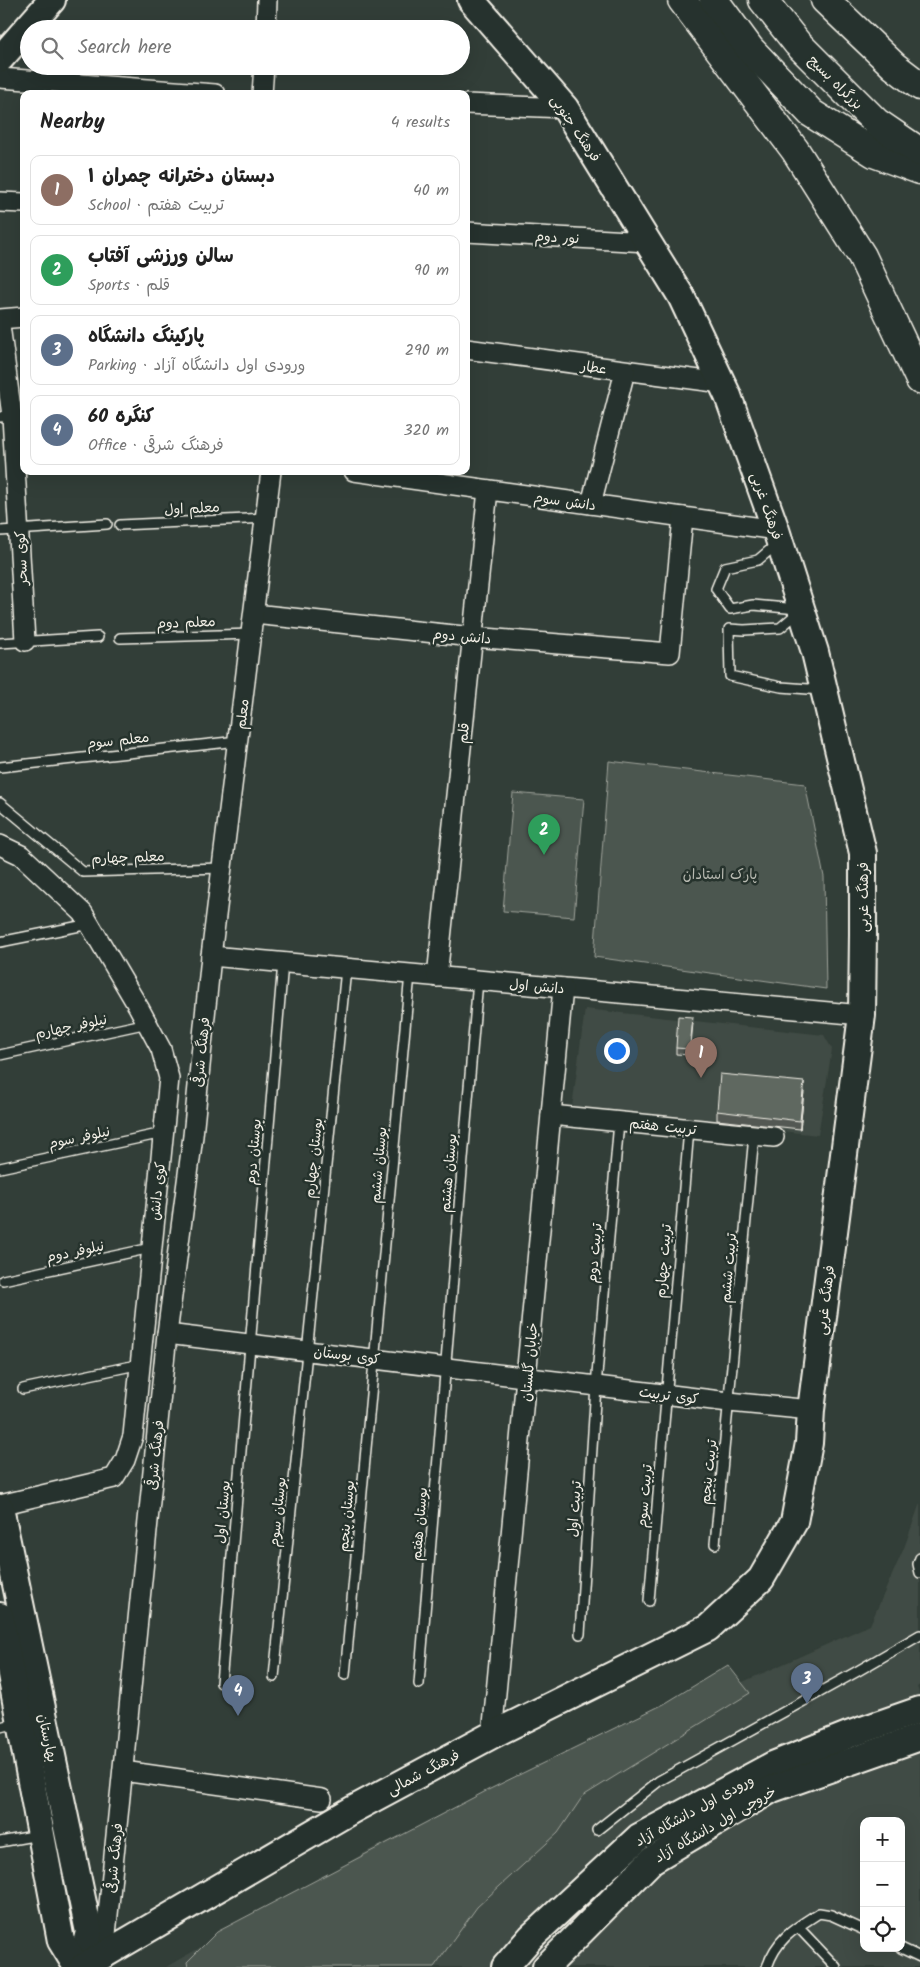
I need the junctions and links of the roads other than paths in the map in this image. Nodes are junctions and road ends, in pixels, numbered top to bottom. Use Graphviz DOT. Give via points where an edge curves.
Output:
graph roads {
  1 [pos="52,0"];
  2 [pos="268,0"];
  3 [pos="472,0"];
  4 [pos="682,0"];
  5 [pos="714,0"];
  6 [pos="763,0"];
  7 [pos="825,0"];
  8 [pos="34,20"];
  9 [pos="267,20"];
  10 [pos="20,36"];
  11 [pos="0,59"];
  12 [pos="894,66"];
  13 [pos="263,75"];
  14 [pos="0,78"];
  15 [pos="920,80"];
  16 [pos="920,86"];
  17 [pos="160,90"];
  18 [pos="262,90"];
  19 [pos="470,104"];
  20 [pos="565,108"];
  21 [pos="920,152"];
  22 [pos="920,170"];
  23 [pos="0,202"];
  24 [pos="20,203"];
  25 [pos="470,232"];
  26 [pos="648,242"];
  27 [pos="20,317"];
  28 [pos="0,319"];
  29 [pos="0,325"];
  30 [pos="470,350"];
  31 [pos="625,371"];
  32 [pos="920,380"];
  33 [pos="722,383"];
  34 [pos="12,416"];
  35 [pos="271,475"];
  36 [pos="382,475"];
  37 [pos="488,490"];
  38 [pos="591,504"];
  39 [pos="683,517"];
  40 [pos="265,518"];
  41 [pos="107,524"];
  42 [pos="120,526"];
  43 [pos="19,530"];
  44 [pos="0,531"];
  45 [pos="778,536"];
  46 [pos="802,609"];
  47 [pos="254,614"];
  48 [pos="252,634"];
  49 [pos="98,637"];
  50 [pos="473,637"];
  51 [pos="120,638"];
  52 [pos="25,641"];
  53 [pos="0,643"];
  54 [pos="824,690"];
  55 [pos="238,741"];
  56 [pos="0,767"];
  57 [pos="0,802"];
  58 [pos="0,845"];
  59 [pos="222,868"];
  60 [pos="90,924"];
  61 [pos="0,942"];
  62 [pos="211,956"];
  63 [pos="283,963"];
  64 [pos="346,968"];
  65 [pos="410,974"];
  66 [pos="437,977"];
  67 [pos="478,980"];
  68 [pos="563,988"];
  69 [pos="862,1015"];
  70 [pos="148,1023"];
  71 [pos="0,1055"];
  72 [pos="551,1115"];
  73 [pos="619,1122"];
  74 [pos="689,1129"];
  75 [pos="163,1134"];
  76 [pos="754,1136"];
  77 [pos="774,1138"];
  78 [pos="0,1168"];
  79 [pos="152,1248"];
  80 [pos="3,1280"];
  81 [pos="167,1334"];
  82 [pos="250,1343"];
  83 [pos="307,1350"];
  84 [pos="375,1358"];
  85 [pos="141,1364"];
  86 [pos="446,1367"];
  87 [pos="527,1377"];
  88 [pos="596,1386"];
  89 [pos="23,1389"];
  90 [pos="666,1394"];
  91 [pos="729,1402"];
  92 [pos="811,1410"];
  93 [pos="0,1506"];
  94 [pos="715,1544"];
  95 [pos="920,1558"];
  96 [pos="920,1573"];
  97 [pos="761,1579"];
  98 [pos="649,1601"];
  99 [pos="0,1616"];
  100 [pos="580,1634"];
  101 [pos="920,1635"];
  102 [pos="345,1675"];
  103 [pos="274,1677"];
  104 [pos="221,1683"];
  105 [pos="419,1684"];
  106 [pos="920,1710"];
  107 [pos="10,1724"];
  108 [pos="492,1735"];
  109 [pos="848,1736"];
  110 [pos="920,1737"];
  111 [pos="860,1760"];
  112 [pos="123,1771"];
  113 [pos="322,1799"];
  114 [pos="597,1830"];
  115 [pos="41,1834"];
  116 [pos="0,1842"];
  117 [pos="798,1927"];
  118 [pos="860,1928"];
  119 [pos="531,1937"];
  120 [pos="905,1950"];
  121 [pos="920,1957"];
  122 [pos="550,1962"];
  123 [pos="86,1964"];
  124 [pos="505,1967"];
  125 [pos="767,1967"];
  126 [pos="836,1967"];
  1 -- 8 [label="street"];
  2 -- 9 [label="street"];
  3 -- 20 [label="street, فرهنگ جنوبی"];
  4 -- 32 [label="highway" via="801,158 862,256"];
  5 -- 22 [label="highway" via="750,49 811,113 874,153"];
  6 -- 21 [label="highway, بزرگراه بسیج" via="797,43 876,122"];
  7 -- 12 [label="highway"];
  10 -- 11 [label="street"];
  12 -- 15 [label="highway"];
  12 -- 16 [label="highway"];
  13 -- 18 [label="street"];
  14 -- 17 [label="street"];
  19 -- 20 [label="street"];
  20 -- 26 [label="street, فرهنگ جنوبی"];
  23 -- 24 [label="street"];
  25 -- 26 [label="street, نور دوم"];
  26 -- 33 [label="street, فرهنگ غربی" via="681,296"];
  27 -- 28 [label="street"];
  29 -- 34 [label="street, کوی سحر"];
  30 -- 31 [label="street, عطار"];
  31 -- 33 [label="street, عطار"];
  31 -- 38 [label="street"];
  33 -- 45 [label="street, فرهنگ غربی"];
  34 -- 43 [label="street, کوی سحر"];
  35 -- 40 [label="street, معلم"];
  36 -- 37 [label="street, دانش سوم"];
  37 -- 38 [label="street, دانش سوم"];
  37 -- 50 [label="street, قلم"];
  38 -- 39 [label="street, دانش سوم"];
  39 -- 45 [label="street, دانش سوم"];
  39 -- 50 [label="street, دانش دوم" via="670,653"];
  40 -- 42 [label="lane, معلم اول"];
  40 -- 47 [label="street, معلم"];
  41 -- 43 [label="lane"];
  43 -- 44 [label="lane"];
  43 -- 52 [label="street, کوی سحر"];
  45 -- 46 [label="street, فرهنگ غربی"];
  45 -- 46 [label="lane" via="758,560 725,567 716,589 730,609 753,605"];
  46 -- 54 [label="street, فرهنگ غربی"];
  46 -- 54 [label="lane" via="780,628 729,629 730,676 781,687"];
  47 -- 48 [label="street, معلم"];
  47 -- 50 [label="street, دانش دوم"];
  48 -- 51 [label="lane, معلم دوم"];
  48 -- 55 [label="street, معلم"];
  49 -- 52 [label="lane"];
  50 -- 66 [label="street, قلم"];
  52 -- 53 [label="lane"];
  54 -- 69 [label="street, فرهنگ غربی" via="863,853"];
  55 -- 56 [label="lane, معلم سوم"];
  55 -- 59 [label="street, معلم"];
  57 -- 59 [label="lane, معلم چهارم" via="82,872"];
  58 -- 60 [label="street, کوی دانش" via="21,855 83,913"];
  59 -- 62 [label="street, معلم"];
  60 -- 61 [label="lane"];
  60 -- 70 [label="street, کوی دانش"];
  62 -- 63 [label="street, دانش اول"];
  62 -- 81 [label="street, فرهنگ شرقی" via="193,1136"];
  63 -- 64 [label="street, دانش اول"];
  63 -- 82 [label="lane, بوستان دوم"];
  64 -- 65 [label="street, دانش اول"];
  64 -- 83 [label="lane, بوستان چهارم"];
  65 -- 66 [label="street, دانش اول"];
  65 -- 84 [label="lane, بوستان ششم"];
  66 -- 67 [label="street, دانش اول"];
  67 -- 68 [label="street, دانش اول"];
  67 -- 86 [label="lane, بوستان هشتم"];
  68 -- 69 [label="street, دانش اول"];
  68 -- 72 [label="street, خیابان گلستان"];
  69 -- 92 [label="street, فرهنگ غربی"];
  70 -- 71 [label="lane, نیلوفر چهارم"];
  70 -- 75 [label="street, کوی دانش" via="161,1049 169,1078"];
  72 -- 73 [label="street, تربیت هفتم"];
  72 -- 87 [label="street, خیابان گلستان"];
  73 -- 74 [label="street, تربیت هفتم"];
  73 -- 88 [label="lane, تربیت دوم"];
  74 -- 76 [label="street, تربیت هفتم"];
  74 -- 90 [label="lane, تربیت چهارم"];
  75 -- 78 [label="lane, نیلوفر سوم"];
  75 -- 79 [label="street, کوی دانش"];
  76 -- 77 [label="street, تربیت هفتم"];
  76 -- 91 [label="lane, تربیت ششم"];
  79 -- 80 [label="lane, نیلوفر دوم"];
  79 -- 85 [label="street, کوی دانش"];
  81 -- 82 [label="street, کوی بوستان"];
  81 -- 112 [label="street, فرهنگ شرقی"];
  82 -- 83 [label="street, کوی بوستان"];
  82 -- 104 [label="lane, بوستان اول"];
  83 -- 84 [label="street, کوی بوستان"];
  83 -- 103 [label="lane, بوستان سوم"];
  84 -- 86 [label="street, کوی بوستان"];
  84 -- 102 [label="lane, بوستان پنجم"];
  85 -- 89 [label="lane"];
  85 -- 93 [label="street, کوی دانش" via="133,1436 125,1460 114,1478"];
  86 -- 87 [label="street, کوی بوستان"];
  86 -- 105 [label="lane, بوستان هفتم"];
  87 -- 88 [label="street, کوی تربیت"];
  87 -- 108 [label="street, خیابان گلستان"];
  88 -- 90 [label="street, کوی تربیت"];
  88 -- 100 [label="lane, تربیت اول"];
  90 -- 91 [label="street, کوی تربیت"];
  90 -- 98 [label="lane, تربیت سوم"];
  91 -- 92 [label="street, کوی تربیت"];
  91 -- 94 [label="lane, تربیت پنجم"];
  92 -- 97 [label="street, فرهنگ غربی" via="809,1443 794,1522"];
  93 -- 123 [label="street, بهارستان" via="89,1932"];
  95 -- 96 [label="lane"];
  97 -- 108 [label="street, فرهنگ شمالی" via="708,1628"];
  99 -- 107 [label="street, بهارستان"];
  101 -- 114 [label="lane" via="659,1782"];
  106 -- 109 [label="street, ورودی اول دانشگاه آزاد"];
  107 -- 115 [label="street, بهارستان"];
  108 -- 123 [label="street, فرهنگ شمالی" via="352,1810"];
  109 -- 111 [label="street"];
  109 -- 119 [label="street, ورودی اول دانشگاه آزاد" via="774,1765 639,1837"];
  110 -- 111 [label="street, خروجی اول دانشگاه آزاد"];
  111 -- 122 [label="street, خروجی اول دانشگاه آزاد" via="772,1789 652,1860"];
  112 -- 113 [label="street"];
  112 -- 123 [label="street, فرهنگ شرقی"];
  115 -- 116 [label="lane"];
  115 -- 123 [label="street, بهارستان" via="61,1942"];
  117 -- 118 [label="lane" via="819,1913"];
  117 -- 125 [label="lane" via="779,1942"];
  117 -- 126 [label="lane"];
  119 -- 122 [label="street"];
  119 -- 124 [label="street, ورودی اول دانشگاه آزاد"];
  120 -- 121 [label="lane"];
}
